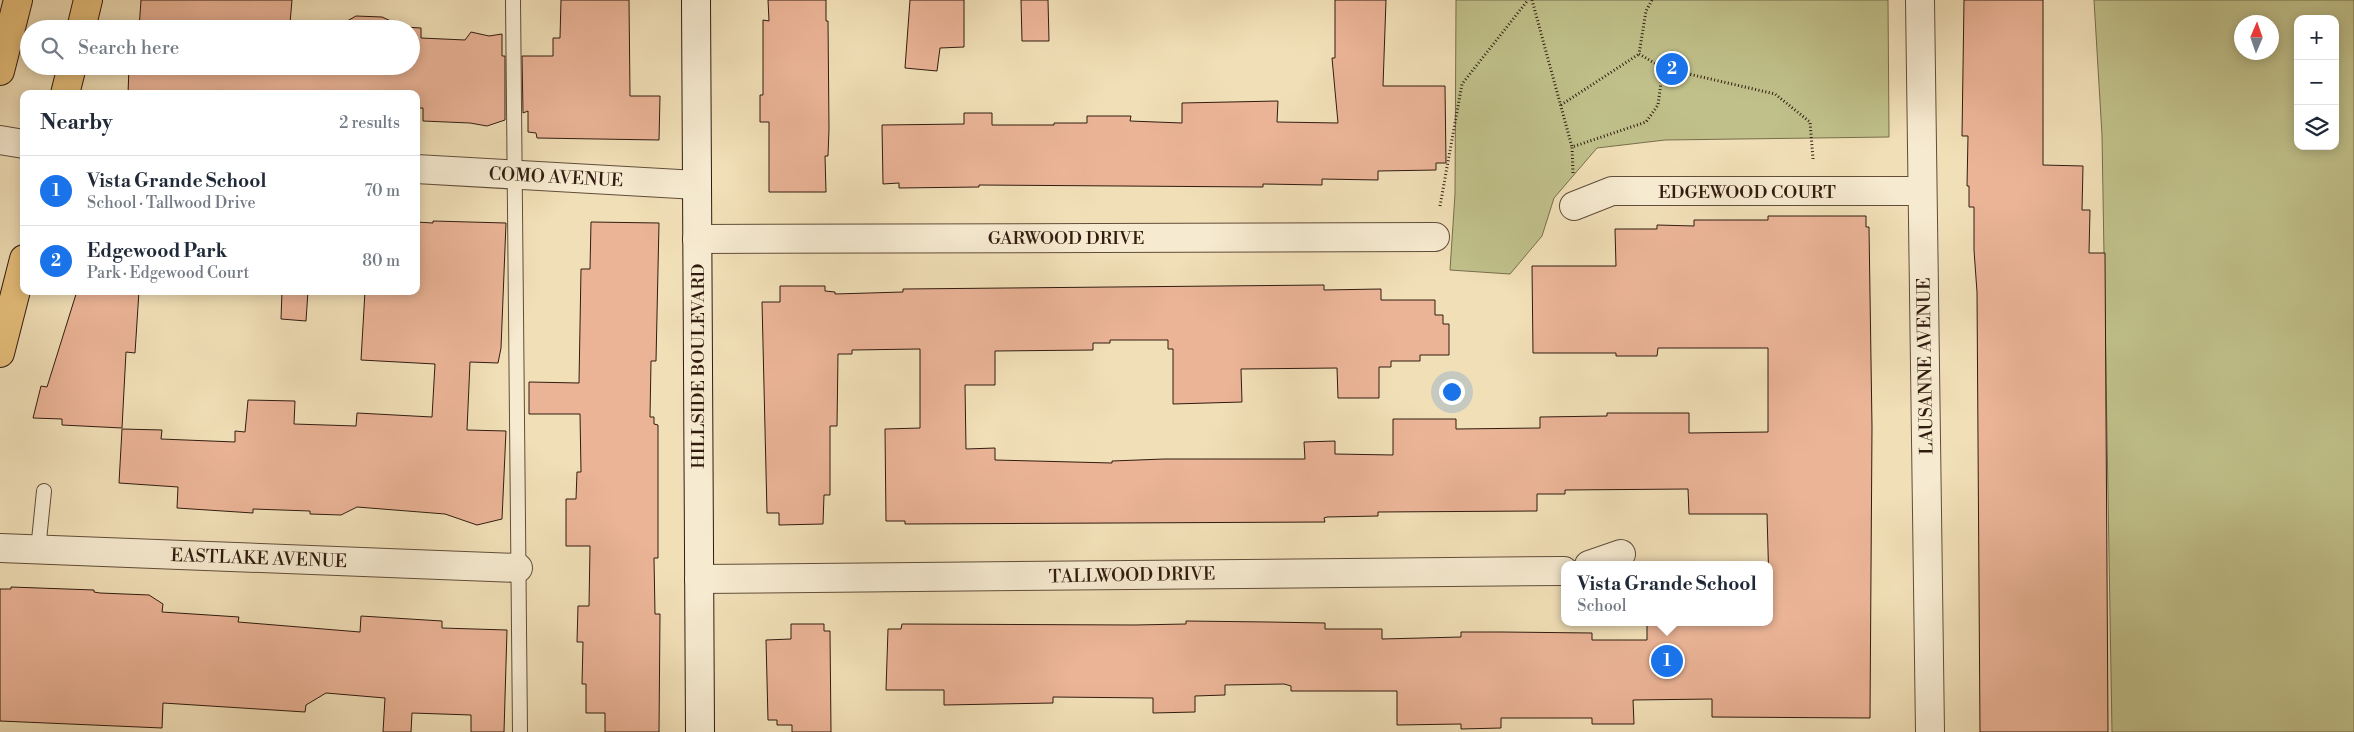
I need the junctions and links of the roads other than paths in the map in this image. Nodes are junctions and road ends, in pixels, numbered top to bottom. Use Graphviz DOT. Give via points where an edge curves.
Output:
graph roads {
  1 [pos="88,0"];
  2 [pos="514,0"];
  3 [pos="696,0"];
  4 [pos="1920,0"];
  5 [pos="10,13"];
  6 [pos="83,20"];
  7 [pos="0,71"];
  8 [pos="70,75"];
  9 [pos="66,90"];
  10 [pos="0,140"];
  11 [pos="20,143"];
  12 [pos="420,169"];
  13 [pos="515,175"];
  14 [pos="697,185"];
  15 [pos="1922,191"];
  16 [pos="1574,206"];
  17 [pos="1434,236"];
  18 [pos="697,239"];
  19 [pos="20,275"];
  20 [pos="0,353"];
  21 [pos="44,491"];
  22 [pos="0,548"];
  23 [pos="38,550"];
  24 [pos="1621,554"];
  25 [pos="1601,561"];
  26 [pos="518,568"];
  27 [pos="1561,571"];
  28 [pos="699,579"];
  29 [pos="520,732"];
  30 [pos="700,732"];
  31 [pos="1930,732"];
  1 -- 6 [label="main road"];
  2 -- 13 [label="lane"];
  3 -- 14 [label="street, HILLSIDE BOULEVARD"];
  4 -- 15 [label="street, LAUSANNE AVENUE"];
  5 -- 7 [label="main road"];
  8 -- 9 [label="main road"];
  10 -- 11 [label="street"];
  12 -- 13 [label="street, COMO AVENUE"];
  13 -- 14 [label="street, COMO AVENUE"];
  13 -- 26 [label="lane"];
  14 -- 18 [label="street, HILLSIDE BOULEVARD"];
  15 -- 16 [label="street, EDGEWOOD COURT" via="1612,191"];
  15 -- 31 [label="street, LAUSANNE AVENUE"];
  17 -- 18 [label="street, GARWOOD DRIVE"];
  18 -- 28 [label="street, HILLSIDE BOULEVARD"];
  19 -- 20 [label="main road"];
  21 -- 23 [label="lane"];
  22 -- 23 [label="street, EASTLAKE AVENUE"];
  23 -- 26 [label="street, EASTLAKE AVENUE"];
  24 -- 25 [label="street"];
  26 -- 29 [label="lane"];
  27 -- 28 [label="street, TALLWOOD DRIVE"];
  28 -- 30 [label="street, HILLSIDE BOULEVARD"];
}
